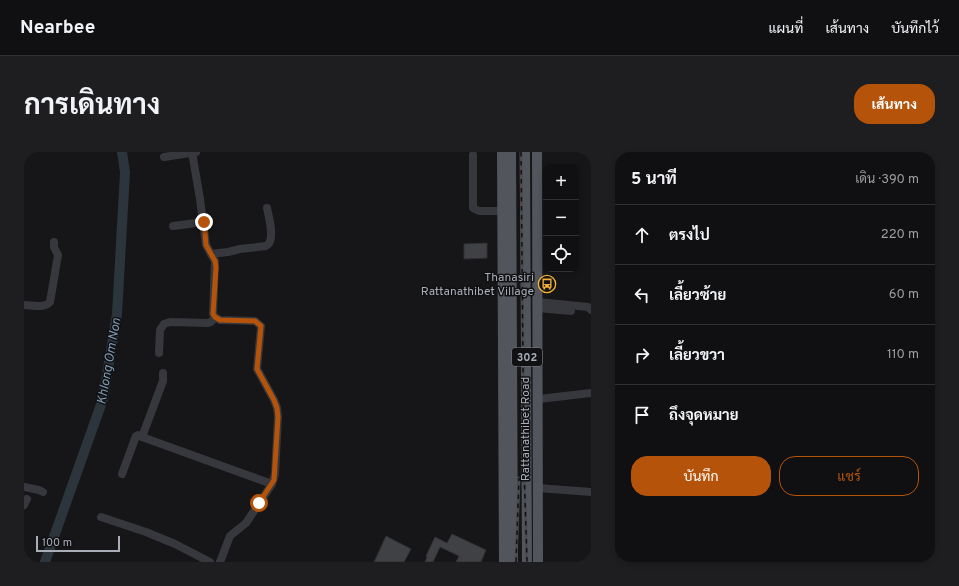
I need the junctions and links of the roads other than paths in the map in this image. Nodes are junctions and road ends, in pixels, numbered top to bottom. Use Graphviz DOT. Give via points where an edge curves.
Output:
graph roads {
  1 [pos="193,152"];
  2 [pos="502,152"];
  3 [pos="511,152"];
  4 [pos="525,152"];
  5 [pos="537,152"];
  6 [pos="473,155"];
  7 [pos="164,157"];
  8 [pos="502,197"];
  9 [pos="538,205"];
  10 [pos="267,208"];
  11 [pos="502,211"];
  12 [pos="204,222"];
  13 [pos="173,226"];
  14 [pos="54,242"];
  15 [pos="211,254"];
  16 [pos="24,304"];
  17 [pos="538,305"];
  18 [pos="591,310"];
  19 [pos="215,317"];
  20 [pos="159,353"];
  21 [pos="512,359"];
  22 [pos="527,360"];
  23 [pos="163,373"];
  24 [pos="591,393"];
  25 [pos="539,399"];
  26 [pos="142,437"];
  27 [pos="122,474"];
  28 [pos="272,484"];
  29 [pos="24,487"];
  30 [pos="538,488"];
  31 [pos="43,492"];
  32 [pos="591,492"];
  33 [pos="102,517"];
  34 [pos="210,562"];
  35 [pos="220,562"];
  36 [pos="504,562"];
  37 [pos="513,562"];
  38 [pos="527,562"];
  39 [pos="538,562"];
  1 -- 7 [label="street"];
  1 -- 12 [label="street"];
  2 -- 8 [label="main road, Rattanathibet Road / 302"];
  3 -- 21 [label="main road, Rattanathibet Road / 302"];
  4 -- 22 [label="main road, Rattanathibet Road / 302"];
  5 -- 9 [label="main road, Rattanathibet Road / 302"];
  6 -- 11 [label="street" via="473,208 479,211"];
  8 -- 11 [label="main road, Rattanathibet Road / 302"];
  8 -- 21 [label="main road"];
  9 -- 17 [label="main road, Rattanathibet Road / 302"];
  9 -- 22 [label="main road"];
  10 -- 15 [label="street" via="271,238 269,245"];
  11 -- 36 [label="main road, Rattanathibet Road / 302"];
  12 -- 13 [label="street"];
  12 -- 15 [label="street" via="206,245"];
  14 -- 16 [label="street" via="58,256 50,302 40,306"];
  15 -- 19 [label="street" via="216,267 213,309"];
  17 -- 18 [label="street" via="588,307"];
  17 -- 25 [label="main road, Rattanathibet Road / 302"];
  19 -- 20 [label="street" via="208,323 164,324 160,330"];
  19 -- 28 [label="street" via="220,320 255,321 261,326 257,369 274,400 278,417 275,474"];
  21 -- 37 [label="main road, Rattanathibet Road / 302"];
  22 -- 38 [label="main road, Rattanathibet Road / 302"];
  23 -- 26 [label="street" via="163,381"];
  24 -- 25 [label="street"];
  25 -- 30 [label="main road, Rattanathibet Road / 302"];
  26 -- 27 [label="street" via="136,436"];
  26 -- 28 [label="street"];
  28 -- 35 [label="street" via="246,523 230,536"];
  29 -- 31 [label="street"];
  30 -- 32 [label="street"];
  30 -- 39 [label="main road, Rattanathibet Road / 302"];
  33 -- 34 [label="street" via="175,544"];
}
